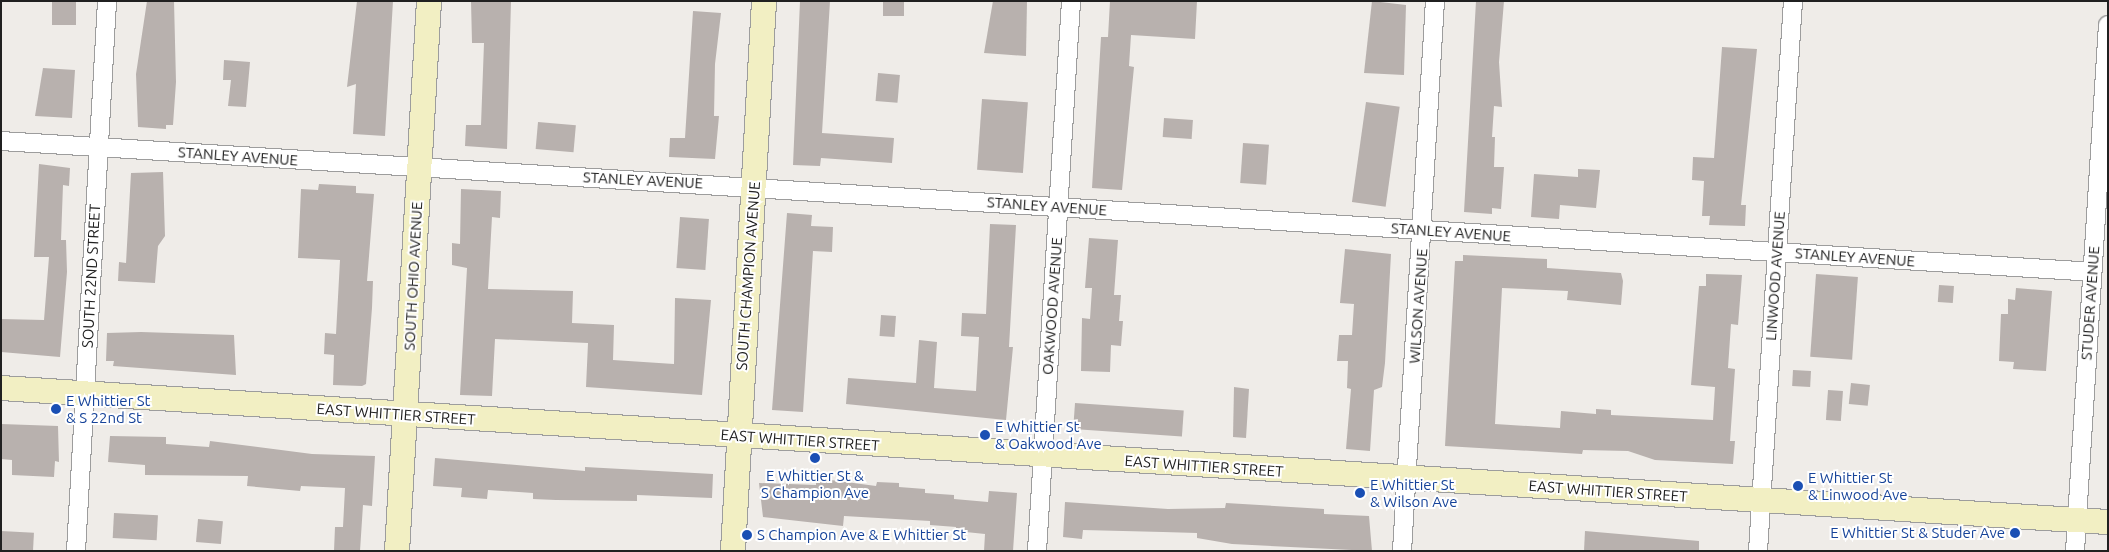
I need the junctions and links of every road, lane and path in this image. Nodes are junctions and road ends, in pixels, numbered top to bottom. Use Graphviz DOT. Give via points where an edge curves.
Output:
graph roads {
  1 [pos="107,1"];
  2 [pos="429,1"];
  3 [pos="764,1"];
  4 [pos="1071,1"];
  5 [pos="1435,1"];
  6 [pos="1793,1"];
  7 [pos="2108,25"];
  8 [pos="1,142"];
  9 [pos="98,147"];
  10 [pos="419,167"];
  11 [pos="754,186"];
  12 [pos="1058,207"];
  13 [pos="1423,230"];
  14 [pos="1776,252"];
  15 [pos="2092,272"];
  16 [pos="1,388"];
  17 [pos="85,394"];
  18 [pos="405,415"];
  19 [pos="738,436"];
  20 [pos="1042,455"];
  21 [pos="1406,479"];
  22 [pos="1761,500"];
  23 [pos="2076,520"];
  24 [pos="2108,522"];
  25 [pos="76,551"];
  26 [pos="398,551"];
  27 [pos="732,551"];
  28 [pos="1037,551"];
  29 [pos="1402,551"];
  30 [pos="1758,551"];
  31 [pos="2075,551"];
  1 -- 9 [label="street, SOUTH 22ND STREET"];
  2 -- 10 [label="street, SOUTH OHIO AVENUE"];
  3 -- 11 [label="street, SOUTH CHAMPION AVENUE"];
  4 -- 12 [label="street, OAKWOOD AVENUE"];
  5 -- 13 [label="street, WILSON AVENUE"];
  6 -- 14 [label="street, LINWOOD AVENUE"];
  7 -- 15 [label="street, STUDER AVENUE"];
  8 -- 9 [label="street, STANLEY AVENUE"];
  9 -- 10 [label="street, STANLEY AVENUE"];
  9 -- 17 [label="street, SOUTH 22ND STREET"];
  10 -- 11 [label="street, STANLEY AVENUE"];
  10 -- 18 [label="street, SOUTH OHIO AVENUE"];
  11 -- 12 [label="street, STANLEY AVENUE"];
  11 -- 19 [label="street, SOUTH CHAMPION AVENUE"];
  12 -- 13 [label="street, STANLEY AVENUE"];
  12 -- 20 [label="street, OAKWOOD AVENUE"];
  13 -- 14 [label="street, STANLEY AVENUE"];
  13 -- 21 [label="street, WILSON AVENUE"];
  14 -- 15 [label="street, STANLEY AVENUE"];
  14 -- 22 [label="street, LINWOOD AVENUE"];
  15 -- 23 [label="street, STUDER AVENUE"];
  16 -- 17 [label="street, EAST WHITTIER STREET"];
  17 -- 18 [label="street, EAST WHITTIER STREET"];
  17 -- 25 [label="street, SOUTH 22ND STREET"];
  18 -- 19 [label="street, EAST WHITTIER STREET"];
  18 -- 26 [label="street, SOUTH OHIO AVENUE"];
  19 -- 20 [label="street, EAST WHITTIER STREET"];
  19 -- 27 [label="street, SOUTH CHAMPION AVENUE"];
  20 -- 21 [label="street, EAST WHITTIER STREET"];
  20 -- 28 [label="street, OAKWOOD AVENUE"];
  21 -- 22 [label="street, EAST WHITTIER STREET"];
  21 -- 29 [label="street, WILSON AVENUE"];
  22 -- 23 [label="street, EAST WHITTIER STREET"];
  22 -- 30 [label="street, LINWOOD AVENUE"];
  23 -- 24 [label="street, EAST WHITTIER STREET"];
  23 -- 31 [label="street, STUDER AVENUE"];
}
